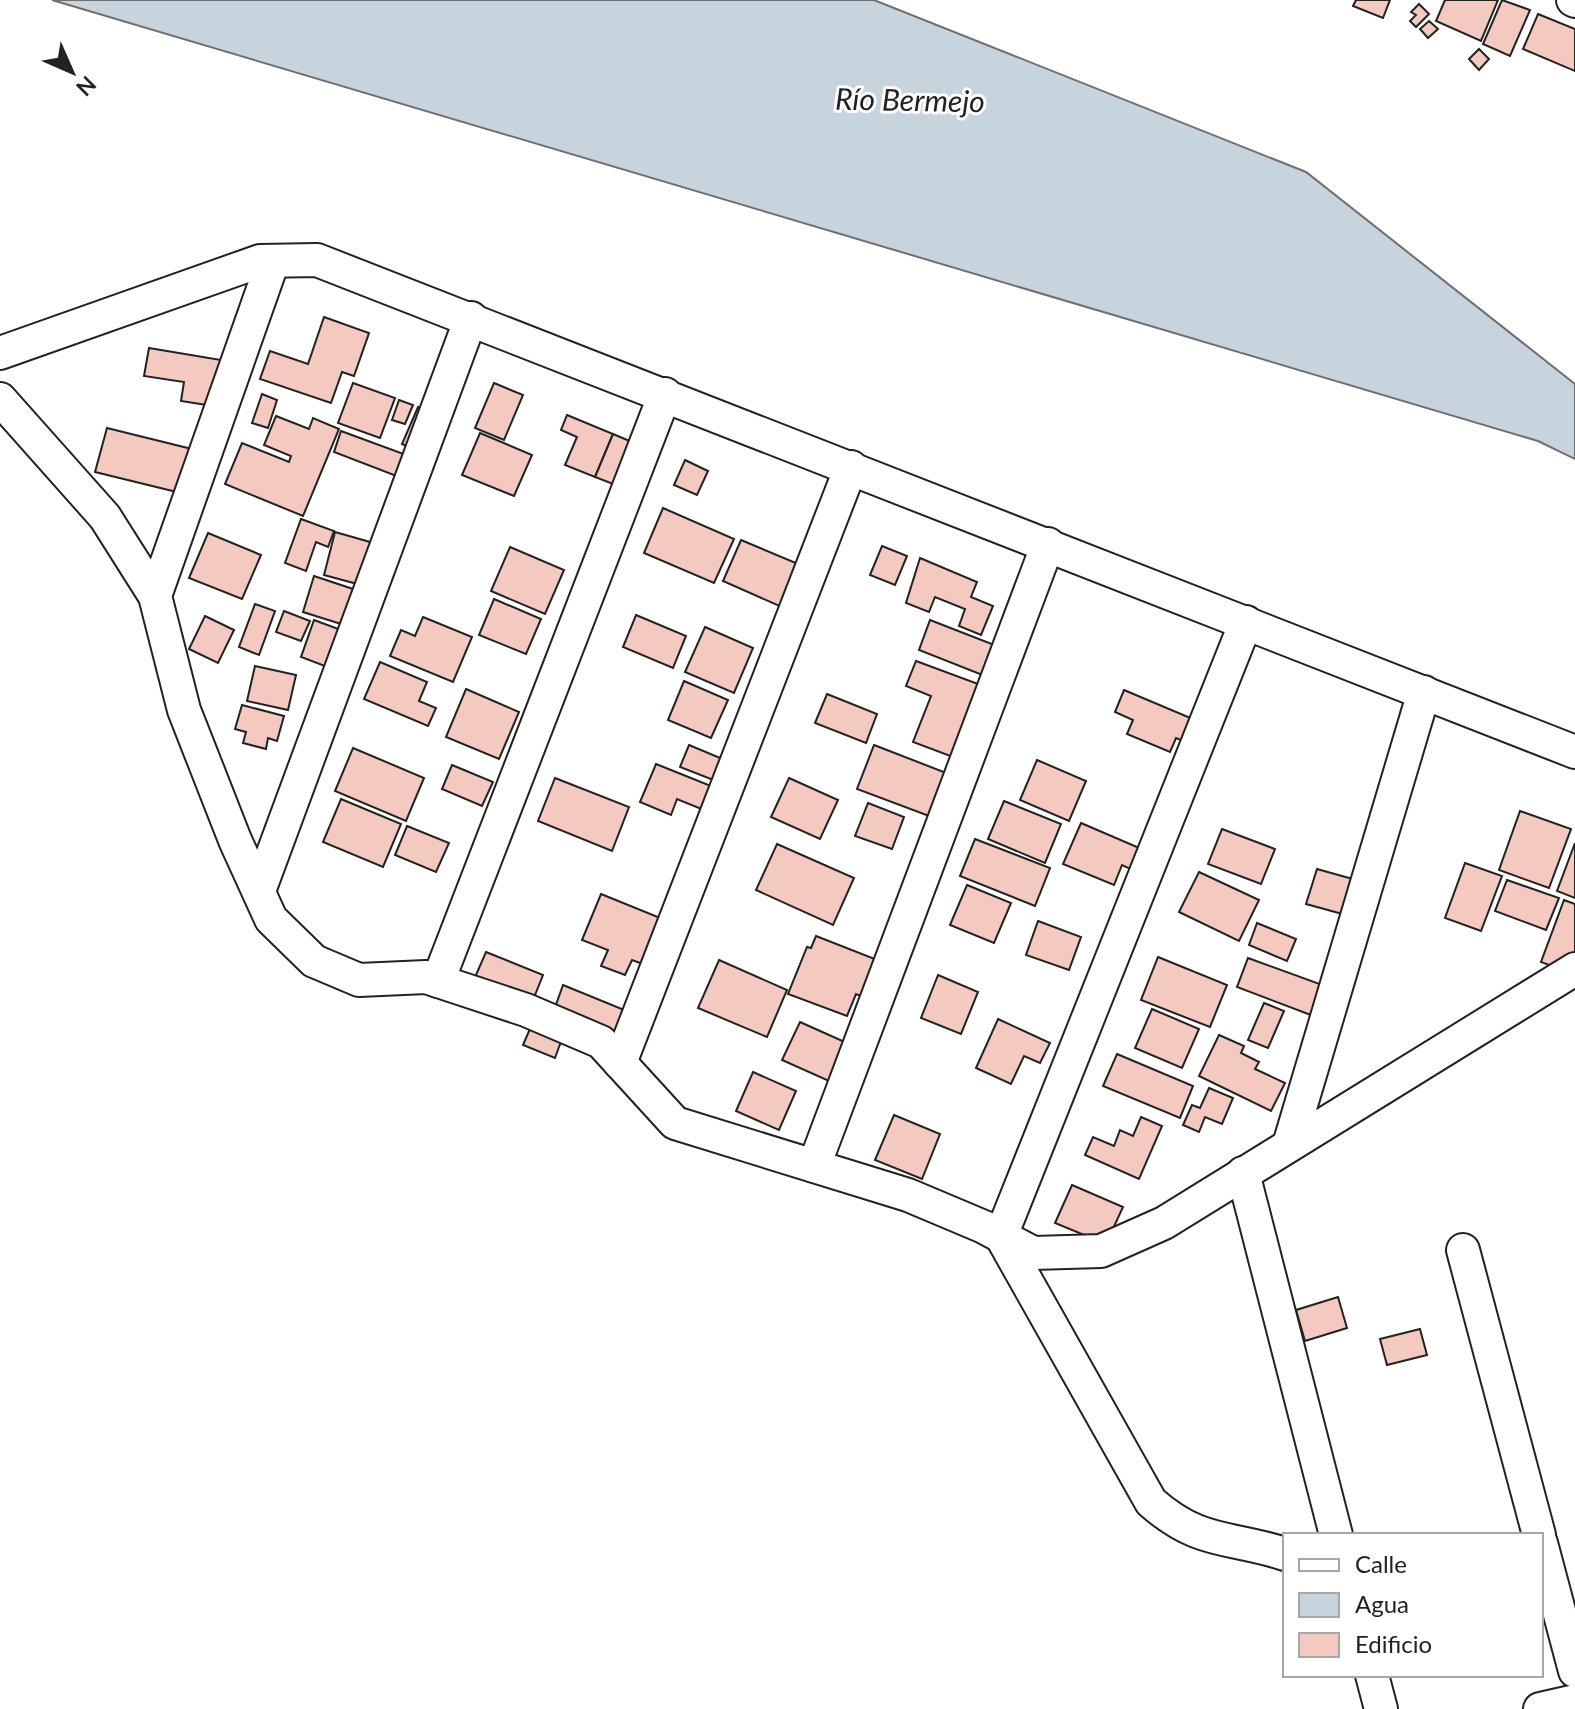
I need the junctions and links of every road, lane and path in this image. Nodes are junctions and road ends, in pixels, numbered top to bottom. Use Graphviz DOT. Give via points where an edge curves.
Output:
graph roads {
  1 [pos="273,261"];
  2 [pos="471,318"];
  3 [pos="0,353"];
  4 [pos="665,394"];
  5 [pos="0,399"];
  6 [pos="851,467"];
  7 [pos="1048,544"];
  8 [pos="155,596"];
  9 [pos="1246,622"];
  10 [pos="1424,692"];
  11 [pos="1575,752"];
  12 [pos="259,891"];
  13 [pos="1575,969"];
  14 [pos="438,981"];
  15 [pos="620,1063"];
  16 [pos="1289,1145"];
  17 [pos="814,1166"];
  18 [pos="1243,1173"];
  19 [pos="1001,1236"];
  20 [pos="1463,1250"];
  21 [pos="1335,1533"];
  22 [pos="1538,1533"];
  23 [pos="1543,1551"];
  24 [pos="1283,1554"];
  25 [pos="1575,1671"];
  26 [pos="1373,1677"];
  27 [pos="1575,1701"];
  28 [pos="1381,1709"];
  29 [pos="1540,1709"];
  1 -- 2 [label="street" via="317,260"];
  1 -- 3 [label="street" via="260,261"];
  1 -- 8 [label="street"];
  2 -- 4 [label="street"];
  2 -- 12 [label="street"];
  4 -- 6 [label="street"];
  4 -- 14 [label="street"];
  5 -- 8 [label="street" via="105,517"];
  6 -- 7 [label="street"];
  6 -- 15 [label="street"];
  7 -- 9 [label="street"];
  7 -- 17 [label="street"];
  8 -- 12 [label="street" via="184,710"];
  9 -- 10 [label="street"];
  9 -- 19 [label="street"];
  10 -- 11 [label="street"];
  10 -- 16 [label="street"];
  12 -- 14 [label="street" via="271,919 314,961 359,980"];
  13 -- 16 [label="street"];
  14 -- 15 [label="street" via="601,1042"];
  15 -- 17 [label="street" via="675,1123"];
  16 -- 18 [label="street"];
  17 -- 19 [label="street" via="908,1195"];
  18 -- 19 [label="street" via="1164,1223 1101,1251 1033,1253"];
  18 -- 21 [label="street"];
  19 -- 24 [label="street" via="1151,1502 1177,1525"];
  20 -- 22 [label="street"];
  23 -- 25 [label="street"];
  26 -- 28 [label="street"];
  27 -- 29 [label="street"];
}
